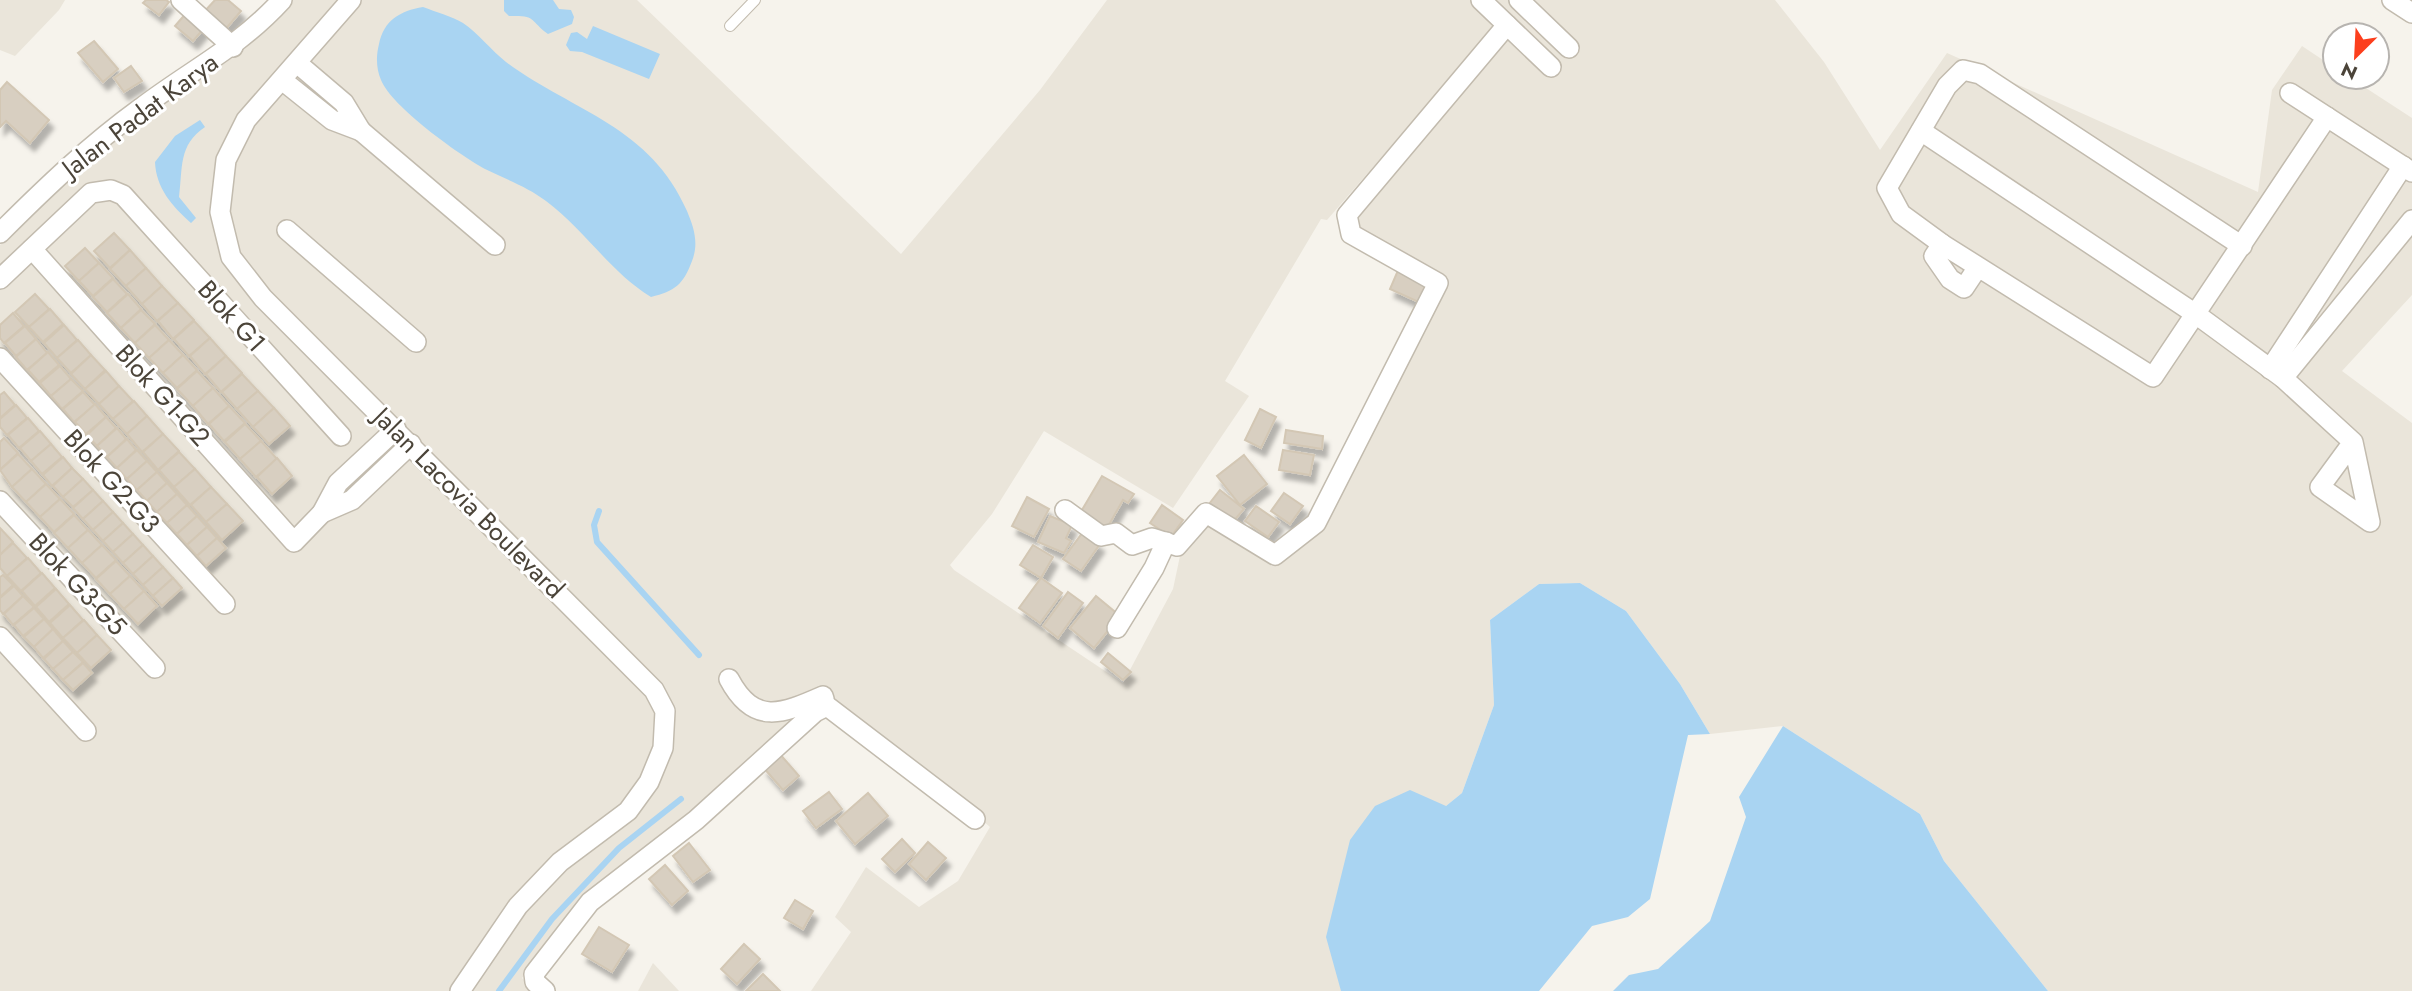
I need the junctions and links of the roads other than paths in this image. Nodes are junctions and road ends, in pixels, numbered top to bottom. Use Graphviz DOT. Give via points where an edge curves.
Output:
graph roads {
  1 [pos="181,0"];
  2 [pos="282,0"];
  3 [pos="351,0"];
  4 [pos="755,0"];
  5 [pos="1480,0"];
  6 [pos="1519,0"];
  7 [pos="2392,0"];
  8 [pos="2412,13"];
  9 [pos="1507,25"];
  10 [pos="730,26"];
  11 [pos="233,47"];
  12 [pos="1569,48"];
  13 [pos="297,63"];
  14 [pos="1551,67"];
  15 [pos="282,80"];
  16 [pos="2290,93"];
  17 [pos="2327,117"];
  18 [pos="361,131"];
  19 [pos="1921,131"];
  20 [pos="2408,169"];
  21 [pos="2412,220"];
  22 [pos="287,230"];
  23 [pos="0,233"];
  24 [pos="495,245"];
  25 [pos="2242,246"];
  26 [pos="32,248"];
  27 [pos="0,279"];
  28 [pos="2197,315"];
  29 [pos="416,342"];
  30 [pos="0,358"];
  31 [pos="2276,374"];
  32 [pos="396,429"];
  33 [pos="341,436"];
  34 [pos="2353,442"];
  35 [pos="411,444"];
  36 [pos="0,501"];
  37 [pos="1065,510"];
  38 [pos="322,513"];
  39 [pos="1166,542"];
  40 [pos="225,604"];
  41 [pos="1117,628"];
  42 [pos="0,637"];
  43 [pos="155,668"];
  44 [pos="729,679"];
  45 [pos="827,706"];
  46 [pos="86,732"];
  47 [pos="975,819"];
  48 [pos="460,991"];
  49 [pos="545,991"];
  1 -- 11 [label="street"];
  2 -- 11 [label="street, Jalan Padat Karya"];
  3 -- 13 [label="street, Jalan Lacovia Boulevard"];
  4 -- 10 [label="lane"];
  5 -- 9 [label="street"];
  6 -- 12 [label="street"];
  7 -- 8 [label="street"];
  9 -- 14 [label="street"];
  9 -- 39 [label="street" via="1347,215 1351,234 1438,283 1316,523 1275,555 1206,513 1177,546"];
  11 -- 23 [label="street, Jalan Padat Karya" via="139,109 63,170"];
  13 -- 15 [label="street, Jalan Lacovia Boulevard"];
  13 -- 18 [label="street" via="344,103"];
  15 -- 18 [label="street" via="332,120"];
  15 -- 32 [label="street, Jalan Lacovia Boulevard" via="246,120 226,160 220,212 231,257 263,298"];
  16 -- 17 [label="street"];
  17 -- 20 [label="street"];
  17 -- 25 [label="street"];
  18 -- 24 [label="street"];
  19 -- 25 [label="street" via="1947,86 1963,70 1980,74"];
  19 -- 28 [label="street"];
  19 -- 28 [label="street" via="1887,188 1901,214 1942,244 2153,377"];
  20 -- 31 [label="street"];
  21 -- 31 [label="street"];
  22 -- 29 [label="street"];
  25 -- 28 [label="street"];
  26 -- 27 [label="street"];
  26 -- 33 [label="street, Blok G1" via="91,193 111,190 123,195"];
  26 -- 38 [label="street, Blok G1-G2" via="294,542"];
  28 -- 31 [label="street"];
  30 -- 40 [label="street, Blok G2-G3"];
  31 -- 34 [label="street"];
  32 -- 35 [label="street, Jalan Lacovia Boulevard"];
  32 -- 38 [label="street" via="338,483"];
  35 -- 38 [label="street" via="352,500"];
  35 -- 48 [label="street, Jalan Lacovia Boulevard" via="654,690 665,711 663,748 649,782 628,811 560,862 518,906"];
  36 -- 43 [label="street, Blok G3-G5"];
  37 -- 39 [label="street" via="1101,536 1116,533 1132,545 1152,538"];
  39 -- 41 [label="street"];
  42 -- 46 [label="street"];
  44 -- 45 [label="street" via="740,699 764,713 788,712 823,696"];
  45 -- 47 [label="street"];
  45 -- 49 [label="street" via="696,820 590,902 534,974 535,982"];
}
